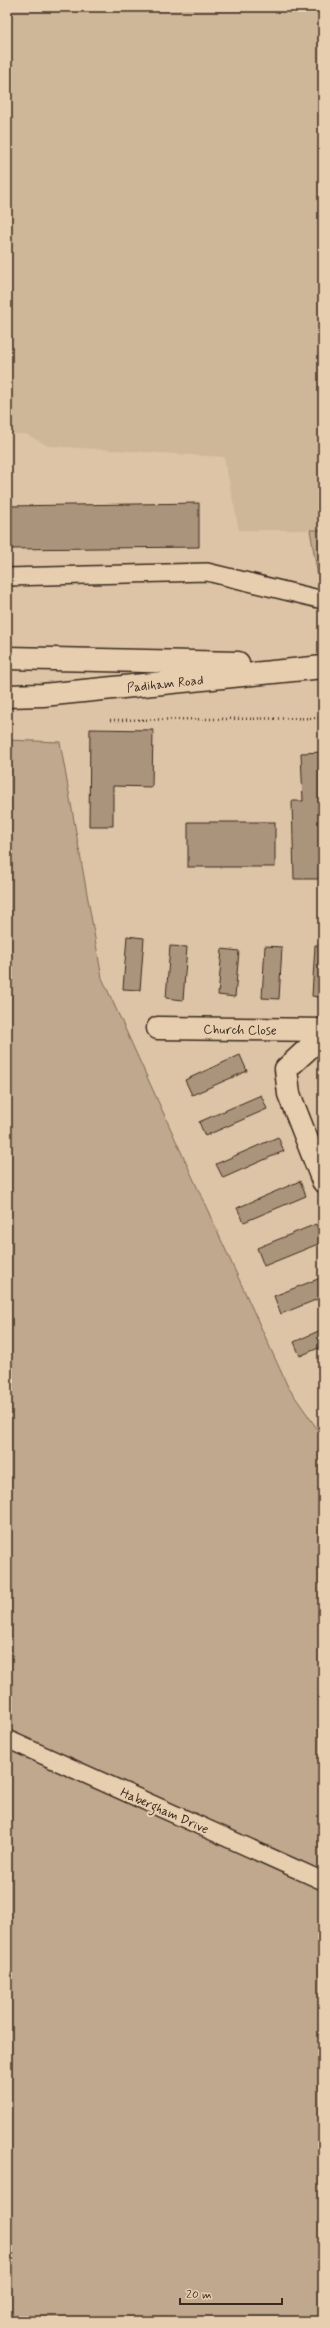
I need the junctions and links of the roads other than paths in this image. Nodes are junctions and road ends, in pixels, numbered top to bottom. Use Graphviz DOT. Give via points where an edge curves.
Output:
graph roads {
  1 [pos="7,577"];
  2 [pos="323,600"];
  3 [pos="7,658"];
  4 [pos="323,666"];
  5 [pos="7,696"];
  6 [pos="158,1028"];
  7 [pos="323,1030"];
  8 [pos="323,1035"];
  9 [pos="323,1181"];
  10 [pos="7,1739"];
  11 [pos="323,1881"];
  1 -- 2 [label="lane" via="208,572"];
  3 -- 4 [label="main road, Padiham Road"];
  4 -- 5 [label="main road, Padiham Road" via="43,695"];
  6 -- 7 [label="main road, Church Close"];
  8 -- 9 [label="main road" via="286,1068 289,1094"];
  10 -- 11 [label="lane, Habergham Drive"];
}
